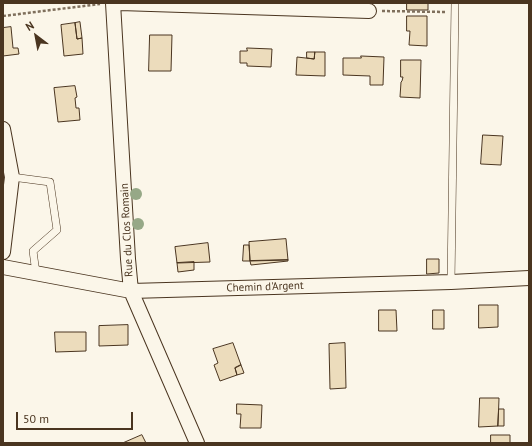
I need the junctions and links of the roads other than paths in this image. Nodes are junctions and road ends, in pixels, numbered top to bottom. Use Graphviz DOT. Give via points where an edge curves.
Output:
graph roads {
  1 [pos="109,3"];
  2 [pos="120,3"];
  3 [pos="455,3"];
  4 [pos="369,10"];
  5 [pos="3,129"];
  6 [pos="12,177"];
  7 [pos="3,252"];
  8 [pos="3,267"];
  9 [pos="36,273"];
  10 [pos="529,278"];
  11 [pos="451,282"];
  12 [pos="131,291"];
  13 [pos="197,443"];
  1 -- 12 [label="street, Rue du Clos Romain"];
  2 -- 4 [label="street"];
  3 -- 11 [label="lane"];
  5 -- 6 [label="street"];
  6 -- 7 [label="street"];
  6 -- 9 [label="lane" via="50,182 57,230 33,251"];
  8 -- 9 [label="street, Chemin d'Argent"];
  9 -- 12 [label="street, Chemin d'Argent"];
  10 -- 11 [label="street, Chemin d'Argent"];
  11 -- 12 [label="street, Chemin d'Argent"];
  12 -- 13 [label="street, Rue du Clos Romain"];
}
